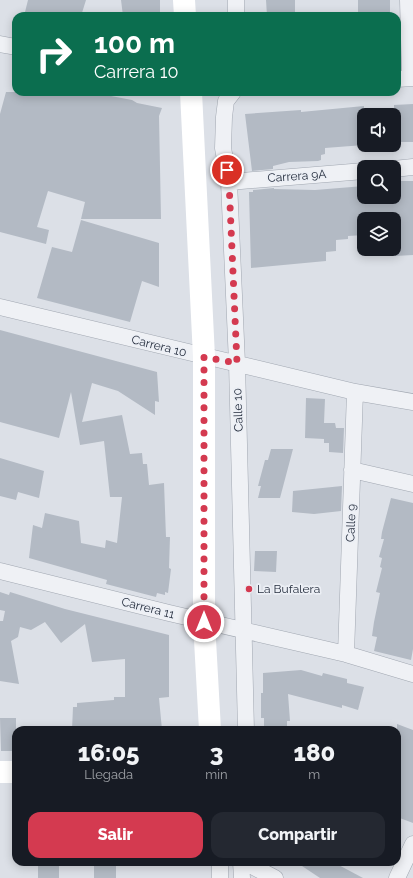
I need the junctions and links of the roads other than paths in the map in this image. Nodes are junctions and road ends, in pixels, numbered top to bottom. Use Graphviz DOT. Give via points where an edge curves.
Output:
graph roads {
  1 [pos="184,0"];
  2 [pos="236,0"];
  3 [pos="408,0"];
  4 [pos="185,12"];
  5 [pos="236,12"];
  6 [pos="0,44"];
  7 [pos="12,47"];
  8 [pos="407,79"];
  9 [pos="191,96"];
  10 [pos="230,96"];
  11 [pos="413,167"];
  12 [pos="401,168"];
  13 [pos="357,172"];
  14 [pos="229,182"];
  15 [pos="0,307"];
  16 [pos="204,357"];
  17 [pos="237,363"];
  18 [pos="355,392"];
  19 [pos="413,402"];
  20 [pos="352,470"];
  21 [pos="413,484"];
  22 [pos="0,571"];
  23 [pos="204,622"];
  24 [pos="244,631"];
  25 [pos="346,654"];
  26 [pos="413,674"];
  27 [pos="210,726"];
  28 [pos="246,726"];
  29 [pos="0,772"];
  30 [pos="12,772"];
  31 [pos="413,844"];
  32 [pos="220,866"];
  33 [pos="241,866"];
  34 [pos="252,866"];
  35 [pos="220,878"];
  36 [pos="242,878"];
  37 [pos="275,878"];
  38 [pos="397,878"];
  1 -- 4 [label="main road"];
  2 -- 5 [label="street"];
  3 -- 8 [label="street"];
  6 -- 7 [label="street"];
  9 -- 16 [label="main road"];
  10 -- 14 [label="street, Calle 10" via="226,101 223,148"];
  11 -- 12 [label="street"];
  13 -- 14 [label="street, Carrera 9A"];
  14 -- 17 [label="street, Calle 10"];
  15 -- 16 [label="street, Carrera 10"];
  16 -- 17 [label="street, Carrera 10"];
  16 -- 23 [label="main road"];
  17 -- 18 [label="street, Carrera 10"];
  17 -- 24 [label="street, Calle 10"];
  18 -- 19 [label="street, Carrera 10"];
  18 -- 20 [label="street, Calle 9"];
  20 -- 21 [label="street"];
  20 -- 25 [label="street, Calle 9"];
  22 -- 23 [label="street, Carrera 11"];
  23 -- 24 [label="street, Carrera 11"];
  23 -- 27 [label="main road"];
  24 -- 25 [label="street, Carrera 11"];
  24 -- 28 [label="street, Calle 10"];
  25 -- 26 [label="street, Carrera 11"];
  29 -- 30 [label="main road"];
  31 -- 38 [label="street"];
  32 -- 35 [label="street"];
  33 -- 36 [label="street"];
  34 -- 37 [label="street"];
}
